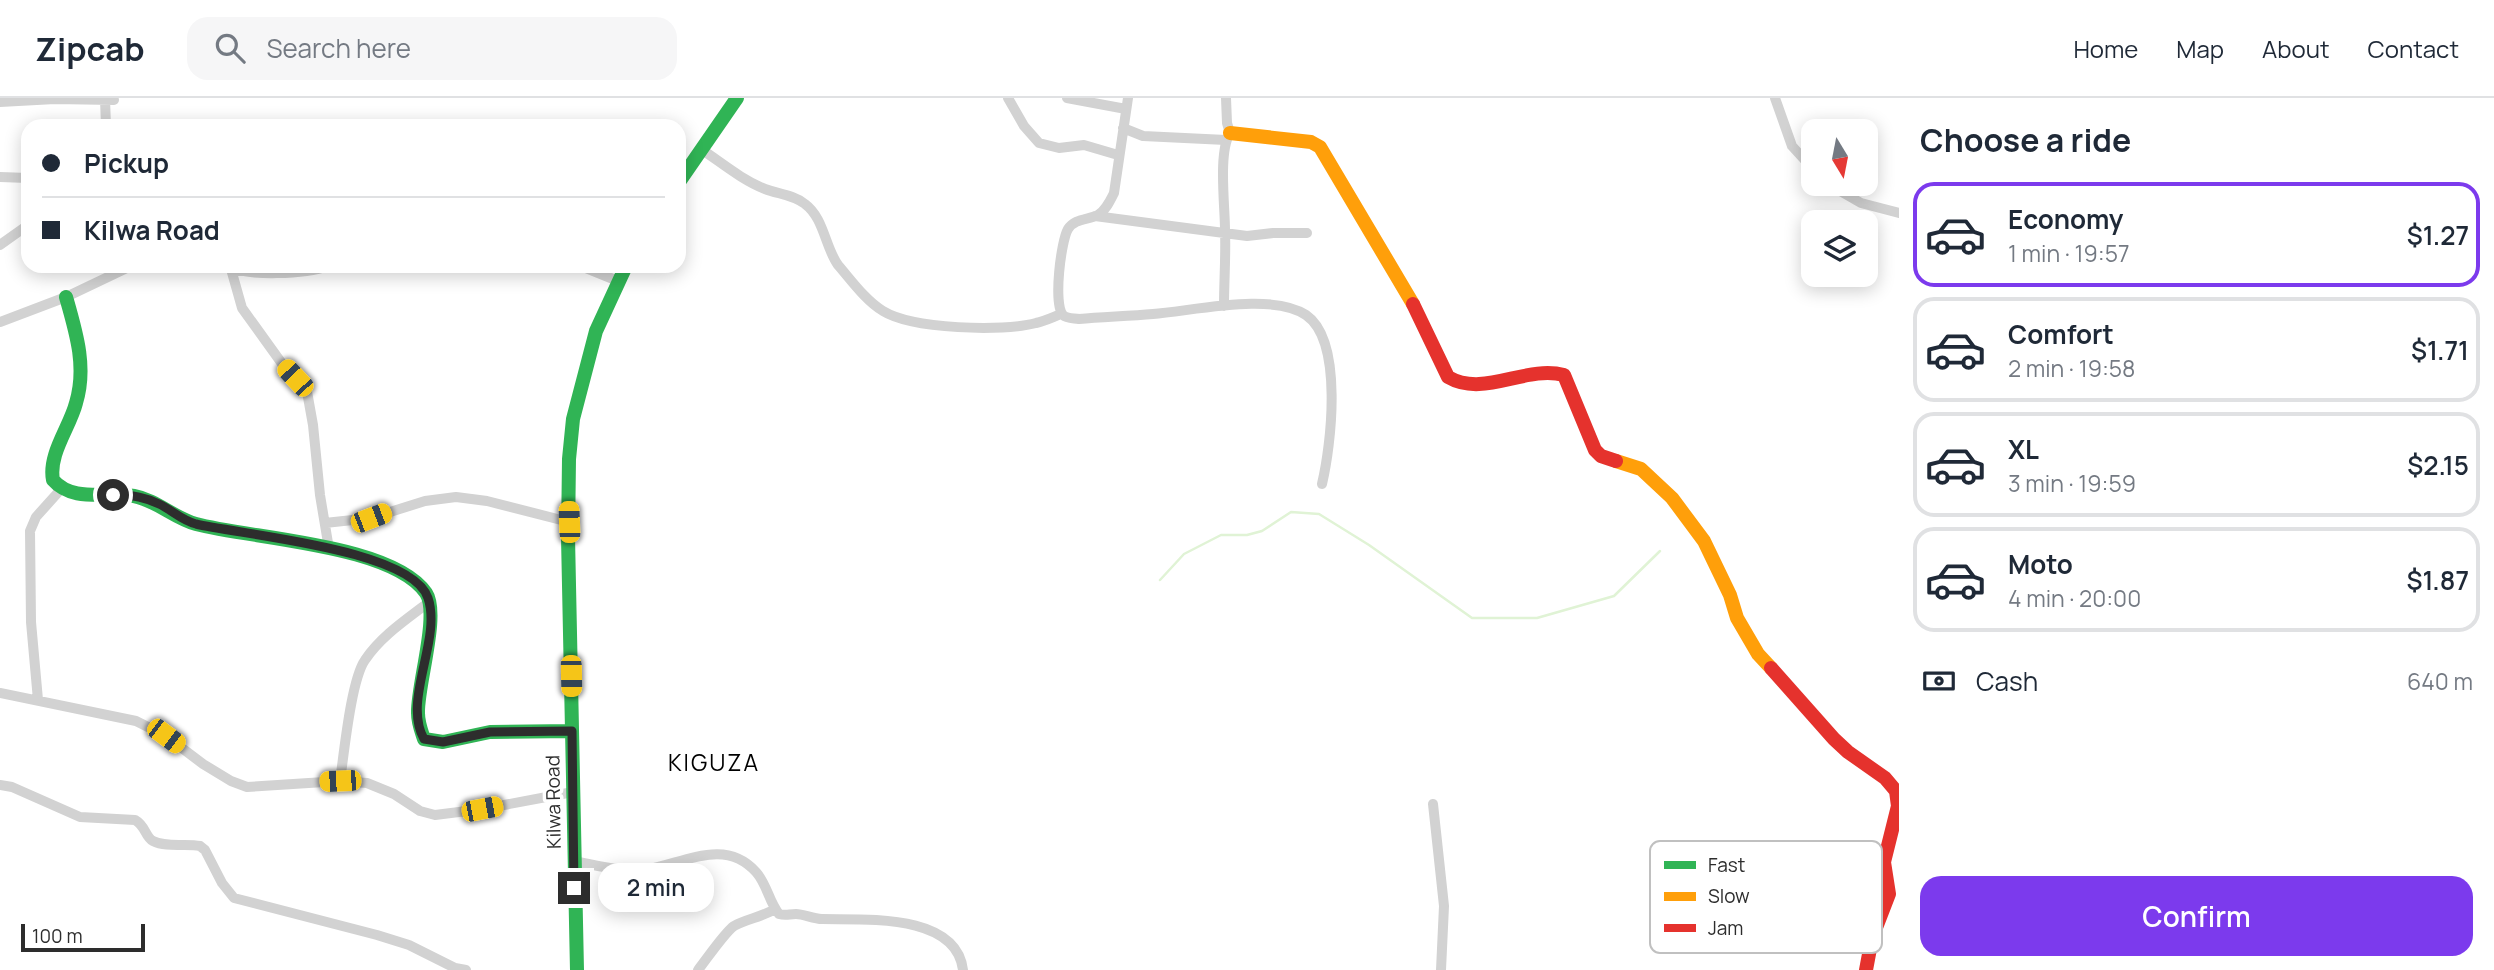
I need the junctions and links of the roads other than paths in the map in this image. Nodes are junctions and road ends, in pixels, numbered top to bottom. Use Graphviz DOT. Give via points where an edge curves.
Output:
graph roads {
  1 [pos="737,98"];
  2 [pos="1008,98"];
  3 [pos="1067,98"];
  4 [pos="1226,98"];
  5 [pos="1775,98"];
  6 [pos="110,99"];
  7 [pos="0,102"];
  8 [pos="1127,104"];
  9 [pos="107,119"];
  10 [pos="1124,128"];
  11 [pos="1228,137"];
  12 [pos="701,149"];
  13 [pos="1118,155"];
  14 [pos="1801,155"];
  15 [pos="686,172"];
  16 [pos="0,177"];
  17 [pos="21,178"];
  18 [pos="1849,196"];
  19 [pos="1899,213"];
  20 [pos="1094,216"];
  21 [pos="21,230"];
  22 [pos="1225,232"];
  23 [pos="1307,233"];
  24 [pos="0,245"];
  25 [pos="116,273"];
  26 [pos="230,273"];
  27 [pos="598,273"];
  28 [pos="622,273"];
  29 [pos="618,281"];
  30 [pos="66,297"];
  31 [pos="1224,306"];
  32 [pos="1061,314"];
  33 [pos="0,322"];
  34 [pos="1322,484"];
  35 [pos="62,488"];
  36 [pos="569,522"];
  37 [pos="325,523"];
  38 [pos="329,549"];
  39 [pos="429,602"];
  40 [pos="0,693"];
  41 [pos="37,701"];
  42 [pos="572,731"];
  43 [pos="340,781"];
  44 [pos="0,785"];
  45 [pos="1898,789"];
  46 [pos="573,792"];
  47 [pos="1899,800"];
  48 [pos="1433,804"];
  49 [pos="573,861"];
  50 [pos="775,909"];
  51 [pos="1882,912"];
  52 [pos="1441,968"];
  53 [pos="466,970"];
  54 [pos="577,970"];
  55 [pos="698,970"];
  56 [pos="963,970"];
  57 [pos="1453,970"];
  1 -- 12 [label="main road"];
  2 -- 13 [label="street" via="1039,143 1059,148 1084,145"];
  3 -- 8 [label="street"];
  4 -- 11 [label="street"];
  5 -- 14 [label="street"];
  6 -- 7 [label="street"];
  6 -- 9 [label="street"];
  8 -- 10 [label="street"];
  10 -- 11 [label="street" via="1143,136"];
  10 -- 13 [label="street"];
  11 -- 22 [label="street" via="1223,182"];
  11 -- 45 [label="main road" via="1311,142 1320,147 1391,262 1454,382 1468,386 1548,371 1564,375 1595,450 1641,469 1672,498 1704,541 1758,654 1833,739"];
  12 -- 15 [label="main road"];
  12 -- 32 [label="street" via="765,189 807,205 836,261 868,299 895,317 938,325 1003,327"];
  13 -- 20 [label="street" via="1114,193 1108,206"];
  16 -- 17 [label="street"];
  18 -- 19 [label="street"];
  20 -- 22 [label="street"];
  20 -- 32 [label="street" via="1069,227 1060,270"];
  21 -- 24 [label="street"];
  22 -- 23 [label="street" via="1247,236"];
  22 -- 31 [label="street"];
  25 -- 30 [label="street"];
  26 -- 37 [label="street" via="242,308 283,365 306,386"];
  27 -- 29 [label="street"];
  28 -- 29 [label="main road, Kilwa Road"];
  29 -- 36 [label="main road, Kilwa Road" via="596,331 573,419"];
  30 -- 33 [label="street"];
  30 -- 35 [label="main road" via="83,362 76,404 51,472"];
  31 -- 32 [label="street" via="1079,319"];
  31 -- 34 [label="street" via="1288,306 1308,316 1320,333 1328,356 1332,427"];
  35 -- 38 [label="main road" via="134,496 198,524"];
  35 -- 41 [label="street" via="36,517 30,531"];
  36 -- 37 [label="street" via="487,500 456,497 425,501 371,518"];
  36 -- 42 [label="main road, Kilwa Road"];
  37 -- 38 [label="street"];
  38 -- 39 [label="main road" via="405,575 419,585"];
  39 -- 42 [label="main road" via="430,636 418,717 424,739 443,742 490,732"];
  39 -- 43 [label="street" via="364,660 357,676"];
  40 -- 41 [label="street"];
  41 -- 43 [label="street" via="136,721 231,781 247,786"];
  42 -- 46 [label="main road, Kilwa Road"];
  43 -- 46 [label="street" via="379,786 435,815"];
  44 -- 53 [label="street" via="80,817 135,820 155,842 200,846 234,898 409,945"];
  46 -- 49 [label="main road, Kilwa Road"];
  47 -- 51 [label="main road" via="1884,862 1889,894"];
  48 -- 52 [label="street" via="1444,905"];
  49 -- 50 [label="street" via="643,870 722,853 756,872"];
  49 -- 54 [label="main road, Kilwa Road"];
  50 -- 55 [label="street" via="734,926"];
  50 -- 56 [label="street" via="784,915 880,920 935,932 956,948"];
  52 -- 57 [label="street"];
}
